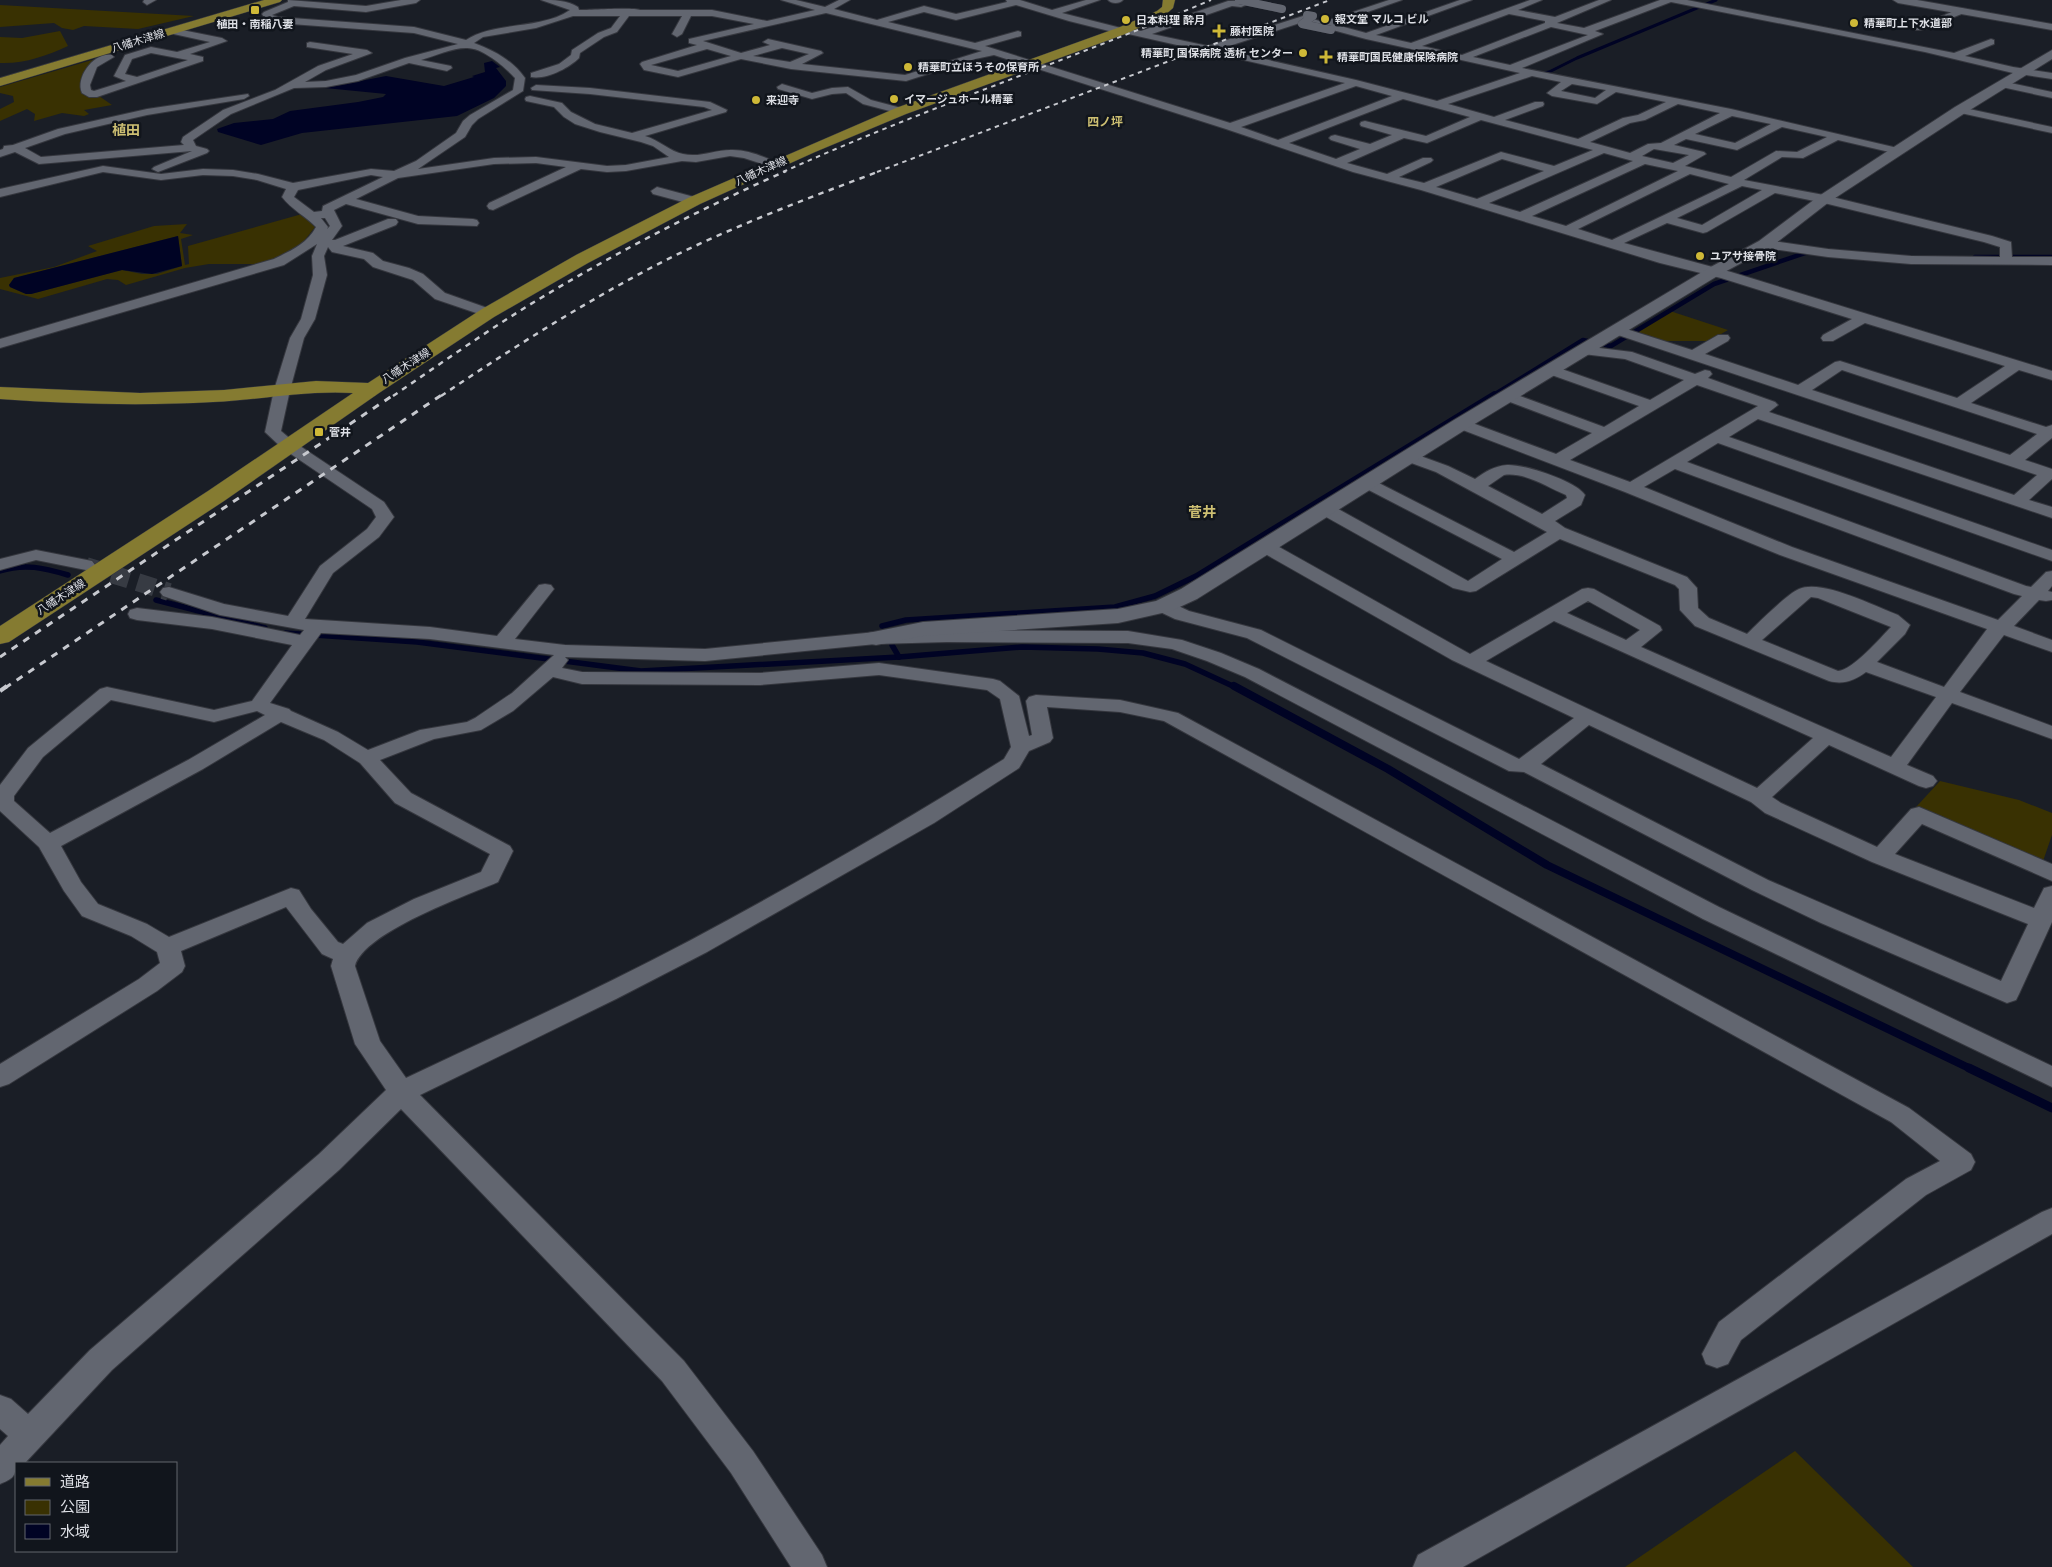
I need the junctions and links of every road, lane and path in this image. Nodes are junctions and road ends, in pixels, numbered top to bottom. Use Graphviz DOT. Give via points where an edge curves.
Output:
graph roads {
  1 [pos="263,0"];
  2 [pos="276,0"];
  3 [pos="416,0"];
  4 [pos="545,0"];
  5 [pos="785,0"];
  6 [pos="846,0"];
  7 [pos="1050,0"];
  8 [pos="1096,0"];
  9 [pos="1112,0"];
  10 [pos="1119,0"];
  11 [pos="1169,0"];
  12 [pos="1239,0"];
  13 [pos="1254,0"];
  14 [pos="1398,0"];
  15 [pos="1463,0"];
  16 [pos="1538,0"];
  17 [pos="1606,0"];
  18 [pos="1668,0"];
  19 [pos="1673,0"];
  20 [pos="1898,0"];
  21 [pos="292,1"];
  22 [pos="1014,1"];
  23 [pos="664,3"];
  24 [pos="1029,6"];
  25 [pos="826,10"];
  26 [pos="1282,10"];
  27 [pos="1508,11"];
  28 [pos="1960,11"];
  29 [pos="627,12"];
  30 [pos="572,13"];
  31 [pos="1052,13"];
  32 [pos="687,14"];
  33 [pos="1307,15"];
  34 [pos="1549,22"];
  35 [pos="764,23"];
  36 [pos="875,23"];
  37 [pos="1326,26"];
  38 [pos="2052,27"];
  39 [pos="1920,28"];
  40 [pos="864,30"];
  41 [pos="1003,30"];
  42 [pos="1123,30"];
  43 [pos="172,31"];
  44 [pos="732,31"];
  45 [pos="1586,31"];
  46 [pos="918,33"];
  47 [pos="975,33"];
  48 [pos="677,34"];
  49 [pos="1018,34"];
  50 [pos="1142,34"];
  51 [pos="1366,36"];
  52 [pos="901,38"];
  53 [pos="952,41"];
  54 [pos="1991,42"];
  55 [pos="963,43"];
  56 [pos="310,44"];
  57 [pos="781,44"];
  58 [pos="465,45"];
  59 [pos="705,46"];
  60 [pos="1412,46"];
  61 [pos="1210,49"];
  62 [pos="974,51"];
  63 [pos="2052,54"];
  64 [pos="178,55"];
  65 [pos="376,55"];
  66 [pos="744,56"];
  67 [pos="1956,56"];
  68 [pos="109,57"];
  69 [pos="1462,58"];
  70 [pos="408,60"];
  71 [pos="1029,64"];
  72 [pos="508,65"];
  73 [pos="792,66"];
  74 [pos="447,68"];
  75 [pos="1510,69"];
  76 [pos="2022,71"];
  77 [pos="1530,73"];
  78 [pos="535,75"];
  79 [pos="2052,76"];
  80 [pos="0,78"];
  81 [pos="138,80"];
  82 [pos="1570,80"];
  83 [pos="0,82"];
  84 [pos="1356,83"];
  85 [pos="2001,84"];
  86 [pos="293,85"];
  87 [pos="782,87"];
  88 [pos="536,88"];
  89 [pos="1615,88"];
  90 [pos="279,92"];
  91 [pos="1404,95"];
  92 [pos="2052,95"];
  93 [pos="525,98"];
  94 [pos="1677,101"];
  95 [pos="1439,104"];
  96 [pos="1539,104"];
  97 [pos="1960,110"];
  98 [pos="901,111"];
  99 [pos="1731,112"];
  100 [pos="1480,116"];
  101 [pos="474,117"];
  102 [pos="1494,120"];
  103 [pos="1781,123"];
  104 [pos="1365,124"];
  105 [pos="1230,127"];
  106 [pos="2052,130"];
  107 [pos="1402,134"];
  108 [pos="1685,135"];
  109 [pos="1838,136"];
  110 [pos="630,137"];
  111 [pos="1335,138"];
  112 [pos="1278,143"];
  113 [pos="1579,143"];
  114 [pos="1663,146"];
  115 [pos="0,147"];
  116 [pos="192,148"];
  117 [pos="1370,148"];
  118 [pos="14,149"];
  119 [pos="666,150"];
  120 [pos="1604,150"];
  121 [pos="1898,151"];
  122 [pos="0,154"];
  123 [pos="1631,157"];
  124 [pos="681,158"];
  125 [pos="1427,160"];
  126 [pos="1644,160"];
  127 [pos="1337,163"];
  128 [pos="774,165"];
  129 [pos="578,166"];
  130 [pos="592,168"];
  131 [pos="1674,168"];
  132 [pos="1554,170"];
  133 [pos="1688,171"];
  134 [pos="144,174"];
  135 [pos="397,175"];
  136 [pos="1387,178"];
  137 [pos="1737,182"];
  138 [pos="293,187"];
  139 [pos="1425,187"];
  140 [pos="1771,190"];
  141 [pos="657,191"];
  142 [pos="0,193"];
  143 [pos="1824,199"];
  144 [pos="344,200"];
  145 [pos="694,201"];
  146 [pos="1478,203"];
  147 [pos="493,206"];
  148 [pos="328,214"];
  149 [pos="312,216"];
  150 [pos="1522,216"];
  151 [pos="1665,218"];
  152 [pos="392,222"];
  153 [pos="473,223"];
  154 [pos="1567,230"];
  155 [pos="330,243"];
  156 [pos="1612,244"];
  157 [pos="1765,244"];
  158 [pos="2006,260"];
  159 [pos="2052,261"];
  160 [pos="1713,272"];
  161 [pos="488,313"];
  162 [pos="1865,317"];
  163 [pos="1618,331"];
  164 [pos="1724,338"];
  165 [pos="1828,338"];
  166 [pos="0,344"];
  167 [pos="1583,350"];
  168 [pos="1694,355"];
  169 [pos="1722,364"];
  170 [pos="2017,365"];
  171 [pos="1551,370"];
  172 [pos="2052,376"];
  173 [pos="1697,379"];
  174 [pos="372,389"];
  175 [pos="282,390"];
  176 [pos="1802,390"];
  177 [pos="0,392"];
  178 [pos="1507,396"];
  179 [pos="1959,404"];
  180 [pos="1652,406"];
  181 [pos="1757,413"];
  182 [pos="1461,424"];
  183 [pos="2050,432"];
  184 [pos="1606,433"];
  185 [pos="1718,438"];
  186 [pos="288,445"];
  187 [pos="1409,457"];
  188 [pos="1558,460"];
  189 [pos="2014,460"];
  190 [pos="1674,463"];
  191 [pos="1367,483"];
  192 [pos="1476,486"];
  193 [pos="1631,488"];
  194 [pos="2017,501"];
  195 [pos="1325,509"];
  196 [pos="2052,513"];
  197 [pos="1543,521"];
  198 [pos="1559,532"];
  199 [pos="1266,547"];
  200 [pos="2052,556"];
  201 [pos="1515,560"];
  202 [pos="0,565"];
  203 [pos="86,566"];
  204 [pos="2052,576"];
  205 [pos="175,589"];
  206 [pos="545,590"];
  207 [pos="2044,595"];
  208 [pos="1163,606"];
  209 [pos="137,614"];
  210 [pos="1553,614"];
  211 [pos="297,616"];
  212 [pos="2001,628"];
  213 [pos="309,635"];
  214 [pos="0,637"];
  215 [pos="1748,642"];
  216 [pos="501,643"];
  217 [pos="2052,646"];
  218 [pos="1628,648"];
  219 [pos="877,654"];
  220 [pos="1472,661"];
  221 [pos="557,662"];
  222 [pos="1864,664"];
  223 [pos="1948,696"];
  224 [pos="259,705"];
  225 [pos="282,713"];
  226 [pos="1588,716"];
  227 [pos="2052,733"];
  228 [pos="1826,737"];
  229 [pos="1021,747"];
  230 [pos="367,758"];
  231 [pos="1526,765"];
  232 [pos="1895,767"];
  233 [pos="1926,781"];
  234 [pos="1759,797"];
  235 [pos="9,821"];
  236 [pos="48,843"];
  237 [pos="1880,857"];
  238 [pos="2052,873"];
  239 [pos="2052,894"];
  240 [pos="2041,920"];
  241 [pos="168,947"];
  242 [pos="346,955"];
  243 [pos="0,1077"];
  244 [pos="2052,1077"];
  245 [pos="401,1092"];
  246 [pos="2052,1220"];
  247 [pos="1718,1354"];
  248 [pos="0,1409"];
  249 [pos="29,1435"];
  250 [pos="0,1469"];
  251 [pos="810,1567"];
  252 [pos="1430,1567"];
  1 -- 80 [label="main road, 八幡木津線"];
  2 -- 43 [label="main road, 八幡木津線"];
  3 -- 21 [label="street" via="366,9"];
  4 -- 30 [label="street" via="576,8"];
  5 -- 25 [label="street"];
  6 -- 25 [label="street"];
  7 -- 24 [label="street"];
  8 -- 31 [label="street"];
  9 -- 10 [label="street"];
  11 -- 42 [label="main road, 八幡木津線" via="1161,13"];
  12 -- 26 [label="street, bridge"];
  13 -- 50 [label="street" via="1231,3"];
  14 -- 37 [label="street"];
  15 -- 51 [label="street"];
  16 -- 27 [label="street"];
  17 -- 34 [label="street"];
  18 -- 45 [label="street"];
  19 -- 67 [label="street"];
  20 -- 28 [label="street"];
  21 -- 58 [label="street" via="267,14 268,17 414,30"];
  22 -- 24 [label="street"];
  22 -- 36 [label="street" via="956,17 924,9"];
  23 -- 29 [label="street"];
  24 -- 31 [label="street"];
  25 -- 35 [label="street"];
  25 -- 36 [label="street"];
  27 -- 34 [label="street"];
  27 -- 60 [label="street"];
  28 -- 38 [label="street"];
  28 -- 39 [label="street"];
  29 -- 30 [label="street"];
  29 -- 32 [label="street"];
  29 -- 78 [label="street" via="614,30 574,52 576,56 572,60"];
  30 -- 58 [label="street" via="536,25 480,35"];
  31 -- 42 [label="street"];
  32 -- 35 [label="street" via="718,14"];
  32 -- 48 [label="street"];
  33 -- 37 [label="street, bridge" via="1313,16 1302,24"];
  34 -- 45 [label="street"];
  34 -- 69 [label="street"];
  35 -- 44 [label="street"];
  36 -- 46 [label="street"];
  37 -- 51 [label="street"];
  37 -- 61 [label="street" via="1303,19"];
  40 -- 52 [label="street"];
  41 -- 55 [label="street"];
  42 -- 50 [label="street"];
  42 -- 71 [label="main road, 八幡木津線"];
  43 -- 64 [label="street" via="222,41"];
  43 -- 83 [label="main road, 八幡木津線"];
  44 -- 57 [label="street"];
  44 -- 59 [label="street" via="692,41"];
  45 -- 75 [label="street" via="1598,34"];
  46 -- 52 [label="street"];
  46 -- 53 [label="street"];
  47 -- 53 [label="street"];
  49 -- 62 [label="street"];
  50 -- 61 [label="street"];
  51 -- 60 [label="street"];
  52 -- 62 [label="street"];
  53 -- 55 [label="street"];
  54 -- 67 [label="street"];
  55 -- 62 [label="street"];
  56 -- 65 [label="street"];
  57 -- 66 [label="street"];
  57 -- 73 [label="street" via="818,54"];
  58 -- 70 [label="street"];
  58 -- 72 [label="street" via="487,52"];
  59 -- 66 [label="street"];
  59 -- 66 [label="street" via="645,64 648,68 678,74"];
  60 -- 69 [label="street"];
  61 -- 84 [label="street"];
  62 -- 71 [label="street" via="994,52"];
  62 -- 73 [label="street" via="906,78"];
  63 -- 76 [label="street"];
  64 -- 81 [label="street" via="200,59"];
  64 -- 81 [label="street" via="151,50 128,57 119,76"];
  65 -- 70 [label="street"];
  65 -- 86 [label="street" via="322,68"];
  66 -- 73 [label="street"];
  67 -- 76 [label="street"];
  68 -- 81 [label="street" via="92,65 86,91 93,95"];
  69 -- 75 [label="street"];
  70 -- 74 [label="street"];
  70 -- 86 [label="street" via="353,79"];
  71 -- 98 [label="main road, 八幡木津線"];
  71 -- 105 [label="street"];
  72 -- 78 [label="street" via="530,70"];
  72 -- 101 [label="street" via="520,78 518,91"];
  75 -- 77 [label="street"];
  76 -- 79 [label="street"];
  76 -- 85 [label="street"];
  77 -- 82 [label="street"];
  77 -- 95 [label="street"];
  78 -- 88 [label="street"];
  82 -- 89 [label="street"];
  82 -- 89 [label="street" via="1552,94 1597,101"];
  84 -- 91 [label="street"];
  84 -- 105 [label="street"];
  85 -- 92 [label="street"];
  85 -- 97 [label="street"];
  86 -- 90 [label="street"];
  87 -- 98 [label="street" via="812,96 832,90 848,90 868,102"];
  88 -- 93 [label="street"];
  88 -- 110 [label="street" via="706,104 722,110"];
  89 -- 94 [label="street"];
  90 -- 116 [label="street" via="214,119 187,139"];
  90 -- 118 [label="street" via="148,112 62,131"];
  91 -- 95 [label="street"];
  91 -- 112 [label="street"];
  93 -- 101 [label="street"];
  93 -- 110 [label="street" via="558,105 564,114 574,119"];
  94 -- 99 [label="street"];
  94 -- 113 [label="street"];
  95 -- 100 [label="street"];
  96 -- 102 [label="street"];
  97 -- 106 [label="street"];
  97 -- 121 [label="street"];
  98 -- 128 [label="main road, 八幡木津線"];
  99 -- 103 [label="street"];
  99 -- 108 [label="street"];
  100 -- 102 [label="street"];
  100 -- 107 [label="street" via="1427,140"];
  101 -- 135 [label="street" via="461,135"];
  102 -- 113 [label="street"];
  103 -- 108 [label="street" via="1737,147"];
  103 -- 109 [label="street"];
  104 -- 107 [label="street"];
  105 -- 112 [label="street"];
  107 -- 117 [label="street"];
  108 -- 114 [label="street"];
  109 -- 121 [label="street"];
  109 -- 137 [label="street" via="1799,156 1780,153"];
  110 -- 119 [label="street"];
  111 -- 117 [label="street"];
  112 -- 127 [label="street"];
  113 -- 120 [label="street"];
  114 -- 123 [label="street" via="1652,146"];
  114 -- 131 [label="street" via="1700,154"];
  115 -- 118 [label="street"];
  116 -- 118 [label="street" via="39,160"];
  116 -- 134 [label="street" via="203,151"];
  117 -- 127 [label="street"];
  118 -- 122 [label="street"];
  119 -- 124 [label="street"];
  119 -- 130 [label="street" via="612,160"];
  120 -- 123 [label="street"];
  120 -- 132 [label="street"];
  121 -- 143 [label="street"];
  123 -- 126 [label="street"];
  124 -- 128 [label="street" via="731,153 744,154"];
  124 -- 130 [label="street" via="626,168"];
  125 -- 136 [label="street"];
  126 -- 131 [label="street"];
  126 -- 150 [label="street"];
  127 -- 136 [label="street"];
  128 -- 145 [label="main road, 八幡木津線"];
  129 -- 130 [label="street"];
  129 -- 135 [label="street" via="536,160 494,161"];
  129 -- 147 [label="street"];
  131 -- 133 [label="street"];
  132 -- 139 [label="street" via="1501,155"];
  132 -- 146 [label="street"];
  133 -- 137 [label="street"];
  133 -- 154 [label="street"];
  134 -- 138 [label="street" via="161,177 203,172 233,173"];
  134 -- 142 [label="street" via="103,169"];
  135 -- 138 [label="street" via="371,172"];
  135 -- 144 [label="street"];
  136 -- 139 [label="street"];
  137 -- 140 [label="street"];
  137 -- 151 [label="street"];
  138 -- 149 [label="street" via="288,197"];
  139 -- 146 [label="street"];
  140 -- 143 [label="street"];
  140 -- 151 [label="street" via="1703,229"];
  141 -- 145 [label="street"];
  143 -- 157 [label="street"];
  143 -- 158 [label="street" via="2006,245"];
  144 -- 148 [label="street" via="327,209"];
  144 -- 153 [label="street" via="418,220"];
  145 -- 161 [label="main road, 八幡木津線" via="582,259"];
  146 -- 150 [label="street"];
  148 -- 149 [label="street"];
  148 -- 155 [label="street" via="336,226"];
  149 -- 166 [label="street" via="322,227 319,235 303,250 279,262"];
  150 -- 154 [label="street"];
  151 -- 156 [label="street"];
  152 -- 155 [label="street"];
  154 -- 156 [label="street"];
  155 -- 161 [label="street" via="418,277 440,296"];
  155 -- 175 [label="street" via="318,256 320,275 308,320 297,338"];
  156 -- 160 [label="street"];
  157 -- 158 [label="street" via="1911,260"];
  157 -- 160 [label="street"];
  158 -- 159 [label="street"];
  160 -- 162 [label="street"];
  160 -- 163 [label="street"];
  161 -- 174 [label="main road, 八幡木津線"];
  162 -- 165 [label="street"];
  162 -- 170 [label="street"];
  163 -- 167 [label="street"];
  163 -- 168 [label="street"];
  164 -- 168 [label="street"];
  167 -- 171 [label="street"];
  167 -- 173 [label="street" via="1627,355"];
  168 -- 169 [label="street"];
  169 -- 173 [label="street"];
  169 -- 176 [label="street"];
  170 -- 172 [label="street"];
  170 -- 179 [label="street"];
  171 -- 178 [label="street"];
  171 -- 180 [label="street"];
  173 -- 180 [label="street"];
  173 -- 181 [label="street" via="1770,405"];
  174 -- 175 [label="main road, 八幡木津線" via="346,385"];
  174 -- 186 [label="main road, 八幡木津線"];
  175 -- 177 [label="main road, 八幡木津線" via="153,400 62,398"];
  175 -- 186 [label="street" via="272,432"];
  176 -- 179 [label="street" via="1840,365"];
  176 -- 189 [label="street"];
  178 -- 182 [label="street"];
  178 -- 184 [label="street"];
  179 -- 183 [label="street"];
  180 -- 184 [label="street"];
  181 -- 185 [label="street"];
  181 -- 194 [label="street"];
  182 -- 187 [label="street"];
  182 -- 188 [label="street"];
  183 -- 189 [label="street"];
  184 -- 188 [label="street"];
  185 -- 190 [label="street"];
  185 -- 200 [label="street"];
  186 -- 211 [label="street" via="378,506 385,517 373,533 326,570"];
  186 -- 214 [label="main road, 八幡木津線"];
  187 -- 191 [label="street"];
  187 -- 192 [label="street"];
  188 -- 193 [label="street"];
  189 -- 194 [label="street" via="2049,473"];
  190 -- 193 [label="street"];
  190 -- 207 [label="street" via="2020,590"];
  191 -- 195 [label="street"];
  191 -- 201 [label="street"];
  192 -- 197 [label="street"];
  192 -- 197 [label="street" via="1510,469 1577,495 1576,501"];
  193 -- 212 [label="street" via="1768,544"];
  194 -- 196 [label="street"];
  195 -- 199 [label="street"];
  195 -- 201 [label="street" via="1459,584 1470,587"];
  197 -- 198 [label="street"];
  198 -- 201 [label="street"];
  198 -- 215 [label="street" via="1681,581 1688,588 1690,610 1696,618"];
  199 -- 208 [label="street" via="1189,594"];
  199 -- 220 [label="street"];
  202 -- 203 [label="street" via="36,555"];
  204 -- 207 [label="street"];
  205 -- 211 [label="street" via="220,609"];
  206 -- 216 [label="street"];
  207 -- 212 [label="street"];
  208 -- 219 [label="street" via="1118,616 896,633"];
  208 -- 231 [label="street" via="1254,634 1516,766"];
  209 -- 213 [label="street"];
  210 -- 218 [label="street"];
  210 -- 218 [label="street" via="1588,593 1653,630"];
  210 -- 220 [label="street"];
  211 -- 213 [label="street"];
  212 -- 217 [label="street"];
  212 -- 223 [label="street" via="1993,634"];
  213 -- 216 [label="street" via="430,633"];
  213 -- 224 [label="street"];
  215 -- 222 [label="street" via="1836,676 1848,676"];
  215 -- 222 [label="street" via="1805,593 1823,593 1900,625"];
  216 -- 221 [label="street"];
  218 -- 228 [label="street"];
  219 -- 221 [label="street" via="705,655"];
  219 -- 221 [label="street" via="751,679 582,678"];
  219 -- 229 [label="street" via="909,672 993,685 1009,696"];
  219 -- 244 [label="street" via="947,636 1128,637 1175,644 1214,657 1252,673 1712,913"];
  220 -- 226 [label="street"];
  221 -- 230 [label="street" via="514,700 475,726 428,734"];
  222 -- 223 [label="street"];
  223 -- 227 [label="street"];
  223 -- 232 [label="street"];
  224 -- 225 [label="street"];
  224 -- 235 [label="street" via="214,716 107,693 35,752 3,794"];
  225 -- 230 [label="street" via="332,736"];
  225 -- 236 [label="street" via="148,791"];
  226 -- 231 [label="street"];
  226 -- 234 [label="street"];
  228 -- 232 [label="street"];
  228 -- 234 [label="street"];
  229 -- 245 [label="street" via="1012,763 926,818 804,888 632,980"];
  229 -- 247 [label="street" via="1044,738 1036,701 1115,704 1171,717 1900,1115 1960,1162 1916,1187 1730,1331"];
  230 -- 242 [label="street" via="403,798 502,851 490,877 422,905 375,929"];
  231 -- 240 [label="street" via="1777,893 2007,994"];
  232 -- 233 [label="street"];
  234 -- 237 [label="street" via="1773,808"];
  235 -- 236 [label="street"];
  236 -- 241 [label="street" via="72,886 90,910 139,930"];
  237 -- 238 [label="street" via="1919,814"];
  237 -- 240 [label="street"];
  239 -- 240 [label="street"];
  241 -- 242 [label="street" via="291,896 330,948"];
  241 -- 243 [label="street" via="173,966"];
  242 -- 245 [label="street" via="343,966 368,1044"];
  245 -- 249 [label="street" via="329,1162 101,1360"];
  245 -- 251 [label="street" via="673,1372 742,1462"];
  246 -- 252 [label="street"];
  248 -- 249 [label="street"];
  249 -- 250 [label="street"];
}
